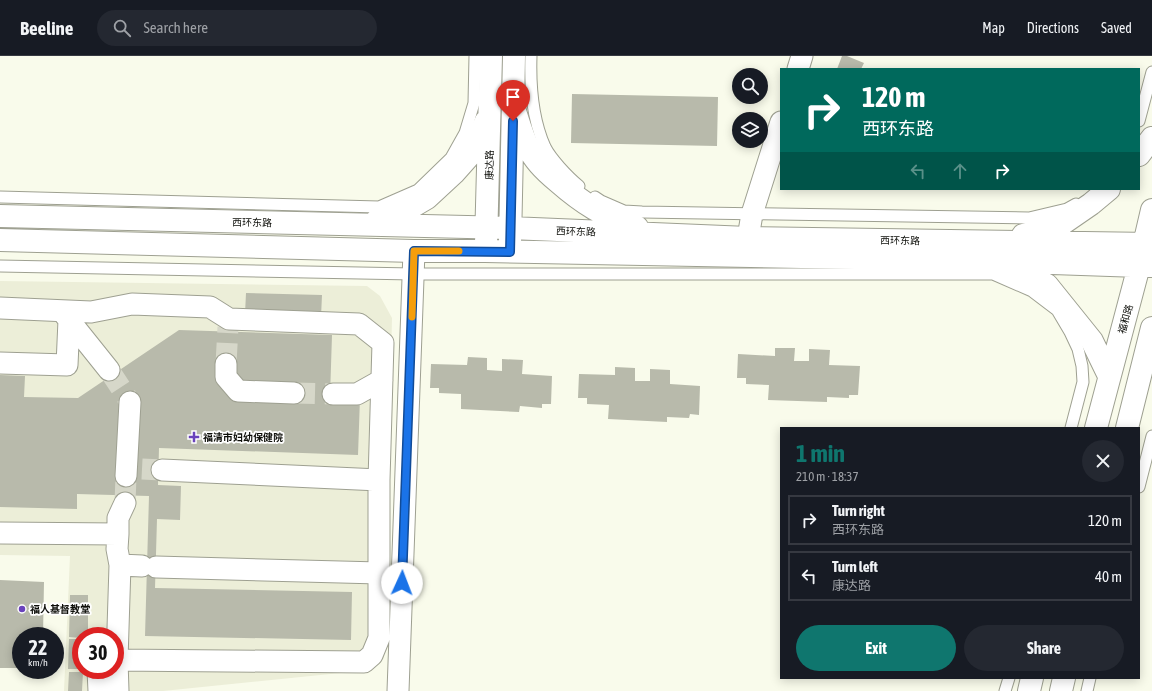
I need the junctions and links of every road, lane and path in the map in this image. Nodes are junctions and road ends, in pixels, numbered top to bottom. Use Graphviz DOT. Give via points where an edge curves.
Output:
graph roads {
  1 [pos="475,56"];
  2 [pos="491,56"];
  3 [pos="514,56"];
  4 [pos="531,56"];
  5 [pos="802,56"];
  6 [pos="798,68"];
  7 [pos="1152,72"];
  8 [pos="513,105"];
  9 [pos="490,111"];
  10 [pos="1140,117"];
  11 [pos="780,125"];
  12 [pos="1152,138"];
  13 [pos="1140,154"];
  14 [pos="1094,190"];
  15 [pos="1108,190"];
  16 [pos="0,197"];
  17 [pos="1152,210"];
  18 [pos="752,214"];
  19 [pos="0,216"];
  20 [pos="359,225"];
  21 [pos="487,228"];
  22 [pos="510,228"];
  23 [pos="661,234"];
  24 [pos="748,238"];
  25 [pos="0,240"];
  26 [pos="998,241"];
  27 [pos="1148,244"];
  28 [pos="414,251"];
  29 [pos="485,251"];
  30 [pos="510,252"];
  31 [pos="962,260"];
  32 [pos="0,266"];
  33 [pos="1146,266"];
  34 [pos="413,274"];
  35 [pos="0,308"];
  36 [pos="66,316"];
  37 [pos="1152,328"];
  38 [pos="0,362"];
  39 [pos="226,364"];
  40 [pos="109,370"];
  41 [pos="1109,376"];
  42 [pos="382,380"];
  43 [pos="294,393"];
  44 [pos="333,394"];
  45 [pos="130,402"];
  46 [pos="1071,427"];
  47 [pos="1096,427"];
  48 [pos="1127,427"];
  49 [pos="1152,436"];
  50 [pos="162,470"];
  51 [pos="131,472"];
  52 [pos="379,480"];
  53 [pos="1140,483"];
  54 [pos="125,503"];
  55 [pos="0,533"];
  56 [pos="118,534"];
  57 [pos="120,565"];
  58 [pos="379,573"];
  59 [pos="117,627"];
  60 [pos="124,660"];
  61 [pos="98,679"];
  62 [pos="117,679"];
  63 [pos="1009,679"];
  64 [pos="1032,679"];
  65 [pos="1064,679"];
  66 [pos="1090,679"];
  67 [pos="99,691"];
  68 [pos="118,691"];
  69 [pos="398,691"];
  70 [pos="1006,691"];
  71 [pos="1029,691"];
  72 [pos="1061,691"];
  73 [pos="1087,691"];
  1 -- 16 [label="lane" via="474,103 465,133 451,158 418,190 379,207"];
  2 -- 9 [label="street, 康达路"];
  3 -- 8 [label="street"];
  4 -- 18 [label="lane" via="530,76 534,115 545,148 560,168 578,185 601,201 624,211"];
  5 -- 6 [label="street"];
  7 -- 10 [label="lane"];
  8 -- 22 [label="street"];
  8 -- 23 [label="street" via="529,149 542,168 592,208 619,222"];
  9 -- 20 [label="street" via="470,155 427,198 390,217"];
  9 -- 21 [label="street, 康达路"];
  11 -- 18 [label="street"];
  12 -- 13 [label="street"];
  14 -- 18 [label="lane" via="1067,209 1029,218"];
  15 -- 26 [label="street" via="1062,224"];
  17 -- 27 [label="street, 福和路"];
  18 -- 24 [label="street"];
  19 -- 20 [label="street, 西环东路"];
  20 -- 21 [label="street, 西环东路"];
  21 -- 22 [label="street, 西环东路"];
  21 -- 29 [label="street, 康达路"];
  22 -- 23 [label="street, 西环东路"];
  22 -- 30 [label="street"];
  23 -- 24 [label="street, 西环东路"];
  24 -- 26 [label="street, 西环东路"];
  25 -- 28 [label="street, 西环东路"];
  26 -- 27 [label="street, 西环东路"];
  27 -- 33 [label="street, 福和路"];
  28 -- 29 [label="street, 西环东路"];
  28 -- 34 [label="street"];
  29 -- 30 [label="street, 西环东路"];
  30 -- 31 [label="street, 西环东路"];
  31 -- 33 [label="street, 西环东路"];
  31 -- 41 [label="street" via="1012,268 1047,285 1092,341"];
  32 -- 34 [label="lane"];
  33 -- 41 [label="street, 福和路"];
  34 -- 46 [label="lane" via="993,274 1032,292 1057,310 1070,332 1078,349 1083,382"];
  34 -- 69 [label="street"];
  35 -- 36 [label="street"];
  36 -- 38 [label="street" via="68,365"];
  36 -- 40 [label="street"];
  36 -- 42 [label="street" via="132,304 210,307 234,318 359,324 382,343"];
  37 -- 48 [label="street"];
  39 -- 43 [label="street" via="226,378 238,392"];
  41 -- 47 [label="street, 福和路"];
  42 -- 44 [label="street" via="358,394"];
  42 -- 52 [label="street"];
  45 -- 51 [label="street"];
  49 -- 53 [label="lane"];
  50 -- 52 [label="street"];
  52 -- 58 [label="street"];
  54 -- 56 [label="street" via="118,518"];
  55 -- 56 [label="street"];
  56 -- 57 [label="street"];
  57 -- 58 [label="street"];
  57 -- 59 [label="street"];
  58 -- 60 [label="street" via="378,638 372,655 364,662"];
  61 -- 67 [label="street"];
  62 -- 68 [label="street"];
  63 -- 70 [label="lane"];
  64 -- 71 [label="street"];
  65 -- 72 [label="street"];
  66 -- 73 [label="lane"];
}
